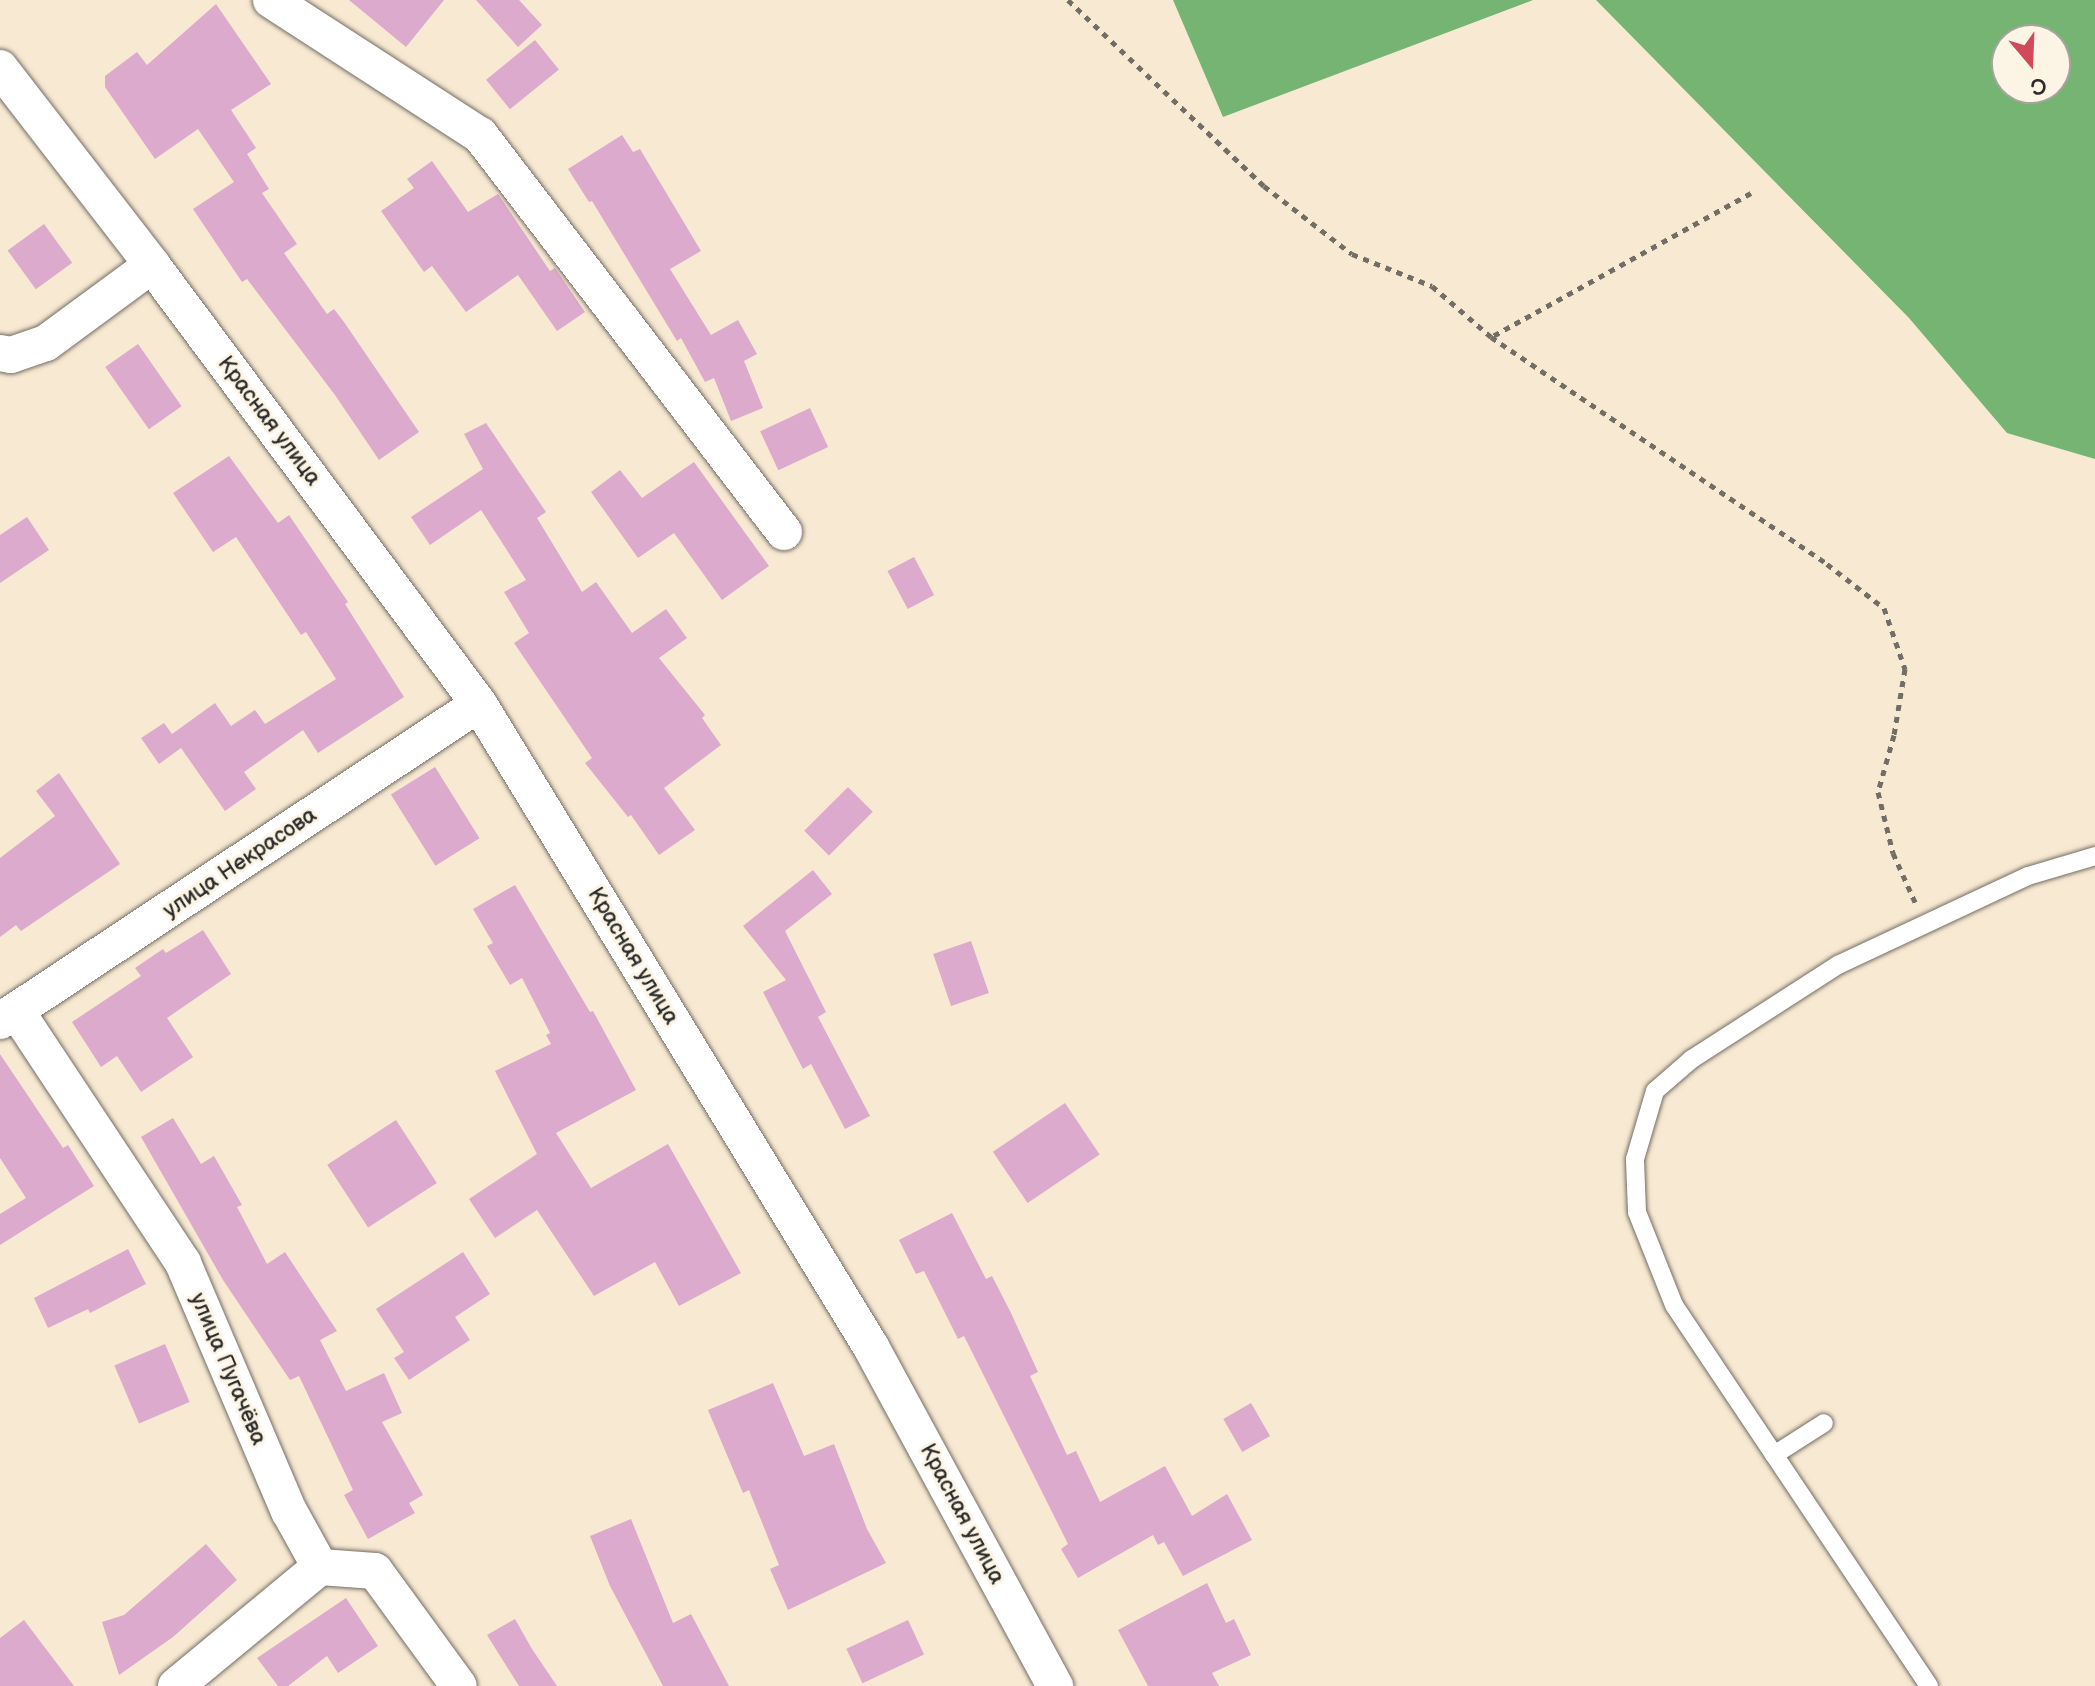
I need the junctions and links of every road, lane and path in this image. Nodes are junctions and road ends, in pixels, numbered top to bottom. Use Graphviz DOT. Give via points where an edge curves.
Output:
graph roads {
  1 [pos="271,0"];
  2 [pos="1068,0"];
  3 [pos="0,68"];
  4 [pos="1751,193"];
  5 [pos="152,265"];
  6 [pos="1491,337"];
  7 [pos="0,353"];
  8 [pos="784,532"];
  9 [pos="479,704"];
  10 [pos="2095,856"];
  11 [pos="1925,925"];
  12 [pos="8,1016"];
  13 [pos="1824,1423"];
  14 [pos="1774,1455"];
  15 [pos="320,1567"];
  16 [pos="176,1686"];
  17 [pos="459,1686"];
  18 [pos="1055,1686"];
  19 [pos="1929,1686"];
  1 -- 8 [label="street" via="480,135"];
  2 -- 6 [label="path" via="1264,186 1352,254 1432,286"];
  3 -- 5 [label="street, Красная улица"];
  4 -- 6 [label="path"];
  5 -- 7 [label="street" via="46,343 11,355"];
  5 -- 9 [label="street, Красная улица"];
  6 -- 11 [label="path" via="1884,608 1905,669 1878,792 1893,853"];
  9 -- 12 [label="street, улица Некрасова"];
  9 -- 18 [label="street, Красная улица" via="871,1347"];
  10 -- 11 [label="lane" via="2028,876"];
  11 -- 14 [label="lane" via="1838,965 1692,1059 1655,1091 1635,1159 1637,1212 1674,1305"];
  12 -- 15 [label="street, улица Пугачёва" via="183,1263 289,1511"];
  13 -- 14 [label="lane"];
  14 -- 19 [label="lane"];
  15 -- 16 [label="street"];
  15 -- 17 [label="street" via="375,1571"];
}
